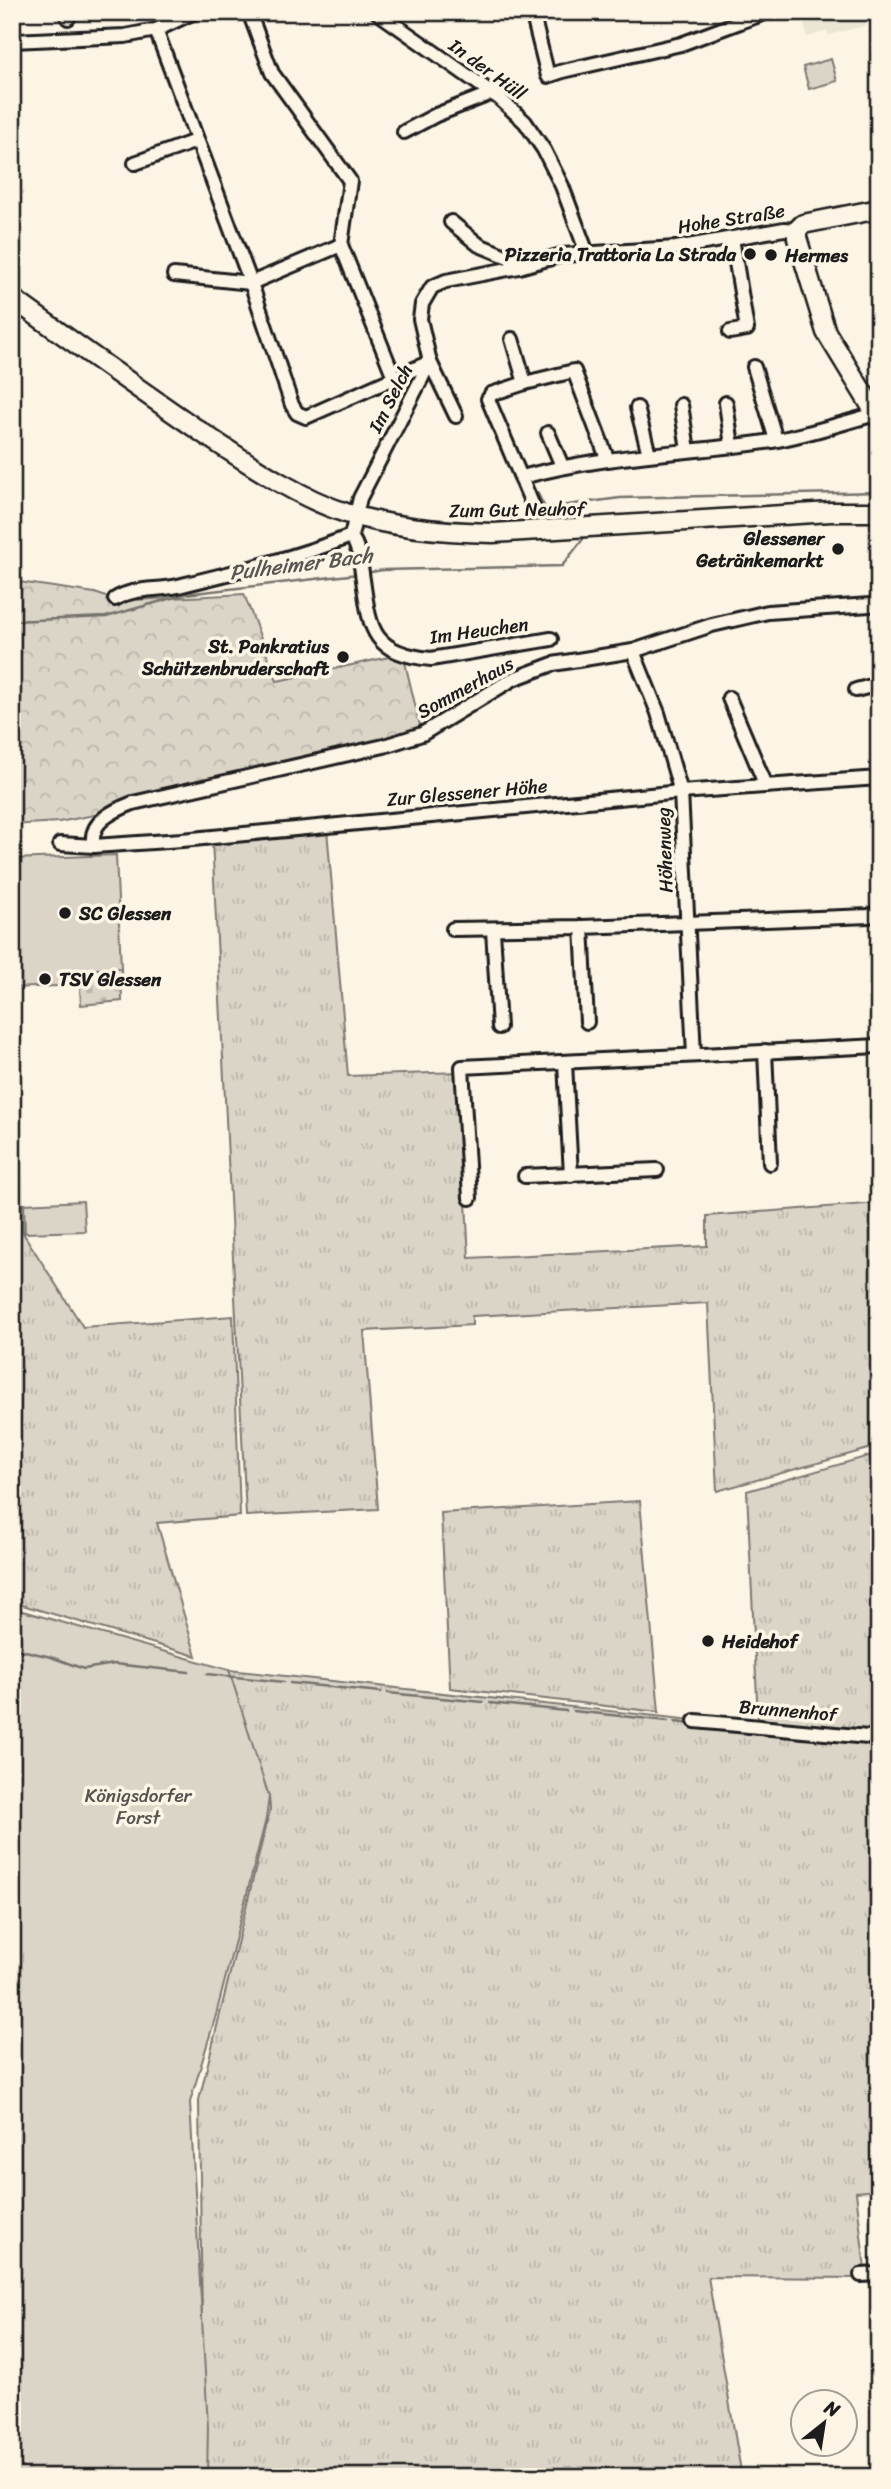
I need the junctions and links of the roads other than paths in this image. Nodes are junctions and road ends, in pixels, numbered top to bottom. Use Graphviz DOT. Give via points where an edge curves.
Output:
graph roads {
  1 [pos="194,12"];
  2 [pos="249,12"];
  3 [pos="377,12"];
  4 [pos="532,12"];
  5 [pos="767,12"];
  6 [pos="156,30"];
  7 [pos="12,41"];
  8 [pos="492,93"];
  9 [pos="404,132"];
  10 [pos="196,141"];
  11 [pos="135,163"];
  12 [pos="879,209"];
  13 [pos="452,222"];
  14 [pos="797,230"];
  15 [pos="732,238"];
  16 [pos="341,245"];
  17 [pos="587,253"];
  18 [pos="519,267"];
  19 [pos="174,275"];
  20 [pos="251,283"];
  21 [pos="12,298"];
  22 [pos="730,332"];
  23 [pos="512,339"];
  24 [pos="429,358"];
  25 [pos="754,367"];
  26 [pos="394,377"];
  27 [pos="525,383"];
  28 [pos="726,403"];
  29 [pos="681,405"];
  30 [pos="637,408"];
  31 [pos="456,416"];
  32 [pos="877,417"];
  33 [pos="548,433"];
  34 [pos="776,440"];
  35 [pos="732,446"];
  36 [pos="688,450"];
  37 [pos="649,454"];
  38 [pos="607,458"];
  39 [pos="562,466"];
  40 [pos="522,477"];
  41 [pos="533,506"];
  42 [pos="879,512"];
  43 [pos="356,516"];
  44 [pos="351,536"];
  45 [pos="115,599"];
  46 [pos="879,602"];
  47 [pos="551,639"];
  48 [pos="633,651"];
  49 [pos="879,684"];
  50 [pos="856,690"];
  51 [pos="729,698"];
  52 [pos="879,778"];
  53 [pos="766,786"];
  54 [pos="681,792"];
  55 [pos="60,844"];
  56 [pos="94,846"];
  57 [pos="879,911"];
  58 [pos="686,923"];
  59 [pos="582,927"];
  60 [pos="453,929"];
  61 [pos="493,930"];
  62 [pos="587,1022"];
  63 [pos="499,1027"];
  64 [pos="879,1046"];
  65 [pos="765,1051"];
  66 [pos="694,1055"];
  67 [pos="565,1063"];
  68 [pos="770,1163"];
  69 [pos="657,1170"];
  70 [pos="571,1175"];
  71 [pos="525,1176"];
  72 [pos="470,1198"];
  73 [pos="695,1721"];
  74 [pos="879,1738"];
  75 [pos="862,2274"];
  76 [pos="879,2274"];
  1 -- 6 [label="street"];
  2 -- 16 [label="street" via="272,73 351,181"];
  3 -- 8 [label="street, In der Hüll"];
  4 -- 5 [label="street" via="548,76 681,44"];
  6 -- 7 [label="street" via="125,36"];
  6 -- 10 [label="street"];
  8 -- 9 [label="street"];
  8 -- 17 [label="street, In der Hüll" via="525,122 544,150"];
  10 -- 11 [label="street"];
  10 -- 20 [label="street"];
  12 -- 14 [label="main road, Hohe Straße" via="803,224"];
  13 -- 18 [label="street" via="479,245 513,259"];
  14 -- 15 [label="street, Hohe Straße"];
  14 -- 32 [label="main road" via="826,332"];
  15 -- 17 [label="street, Hohe Straße" via="657,250"];
  15 -- 22 [label="street" via="747,329"];
  16 -- 20 [label="street"];
  16 -- 26 [label="street"];
  17 -- 18 [label="street, Im Selch"];
  18 -- 24 [label="street, Im Selch" via="432,287 422,304 420,320"];
  19 -- 20 [label="street"];
  20 -- 26 [label="street" via="297,413 306,416"];
  21 -- 43 [label="main road, Zum Gut Neuhof" via="244,460 287,486"];
  23 -- 27 [label="street"];
  24 -- 26 [label="street"];
  24 -- 31 [label="street"];
  24 -- 43 [label="street, Im Selch" via="360,498"];
  25 -- 34 [label="street"];
  27 -- 38 [label="street" via="574,371"];
  27 -- 40 [label="street" via="489,397"];
  28 -- 35 [label="street"];
  29 -- 36 [label="street"];
  30 -- 37 [label="street"];
  32 -- 34 [label="street"];
  33 -- 39 [label="street"];
  34 -- 35 [label="street"];
  35 -- 36 [label="street"];
  36 -- 37 [label="street"];
  37 -- 38 [label="street"];
  38 -- 39 [label="street"];
  39 -- 40 [label="street"];
  40 -- 41 [label="street"];
  42 -- 43 [label="main road, Zum Gut Neuhof" via="493,533 444,532"];
  43 -- 44 [label="street"];
  44 -- 45 [label="street" via="246,570 164,589 127,591"];
  44 -- 47 [label="street, Im Heuchen" via="359,552 373,629 377,638 396,652 431,659"];
  46 -- 48 [label="street, Sommerhaus" via="768,612"];
  48 -- 54 [label="street, Höhenweg" via="658,713"];
  48 -- 56 [label="street, Sommerhaus" via="553,664 513,679 422,734 384,746 132,803 104,817 93,834"];
  49 -- 50 [label="street"];
  51 -- 53 [label="street"];
  52 -- 53 [label="street, Zur Glessener Höhe"];
  53 -- 54 [label="street, Zur Glessener Höhe"];
  54 -- 56 [label="street, Zur Glessener Höhe"];
  54 -- 58 [label="street, Höhenweg"];
  55 -- 56 [label="street, Zur Glessener Höhe"];
  57 -- 58 [label="street" via="869,916"];
  58 -- 59 [label="street"];
  58 -- 66 [label="street, Höhenweg"];
  59 -- 61 [label="street"];
  59 -- 62 [label="street"];
  60 -- 61 [label="street"];
  61 -- 63 [label="street"];
  64 -- 65 [label="street"];
  65 -- 66 [label="street"];
  65 -- 68 [label="street"];
  66 -- 67 [label="street"];
  67 -- 70 [label="street"];
  67 -- 72 [label="street" via="462,1067"];
  69 -- 70 [label="street"];
  70 -- 71 [label="street"];
  73 -- 74 [label="street, Brunnenhof"];
  75 -- 76 [label="street"];
}
